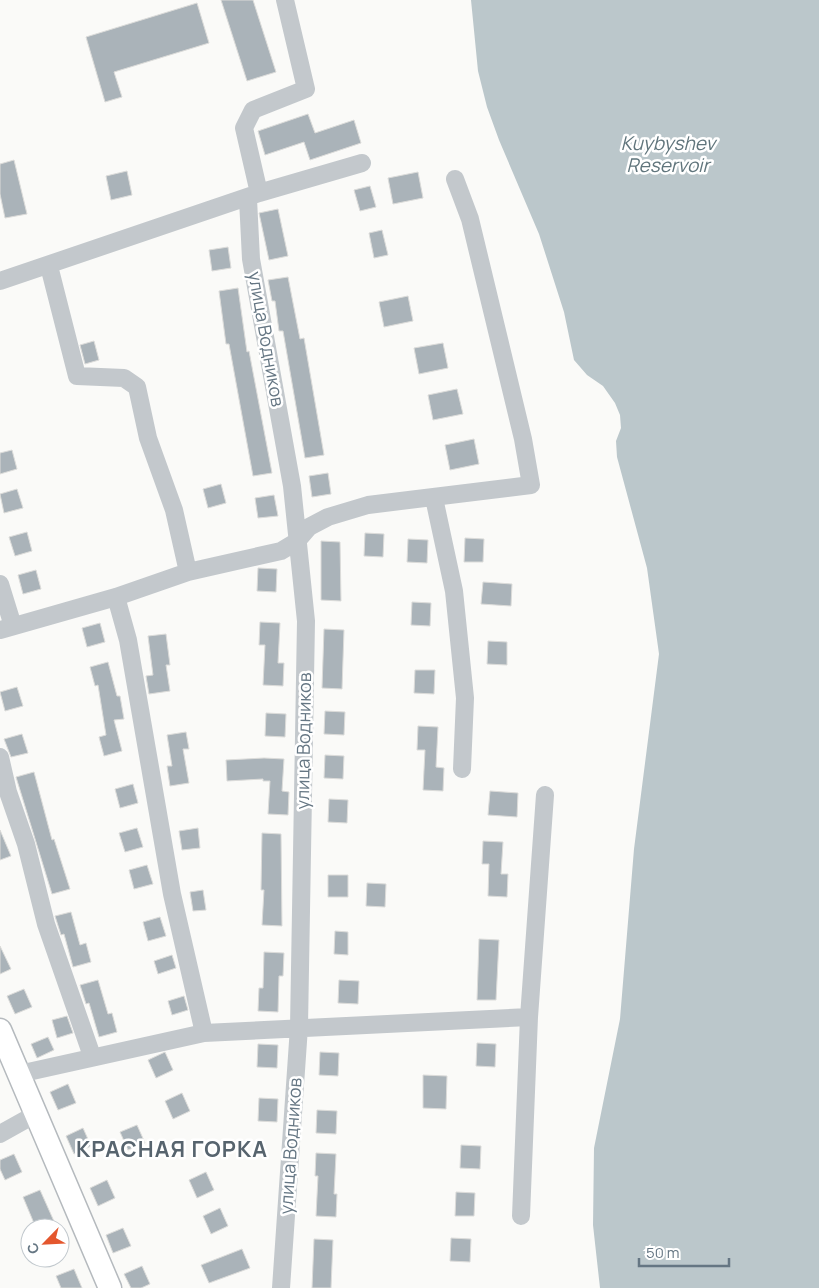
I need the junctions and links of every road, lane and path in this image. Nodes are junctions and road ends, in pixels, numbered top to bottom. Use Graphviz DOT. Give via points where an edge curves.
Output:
graph roads {
  1 [pos="284,0"];
  2 [pos="362,163"];
  3 [pos="454,179"];
  4 [pos="253,196"];
  5 [pos="49,266"];
  6 [pos="1,276"];
  7 [pos="434,498"];
  8 [pos="296,542"];
  9 [pos="188,572"];
  10 [pos="0,584"];
  11 [pos="116,598"];
  12 [pos="7,628"];
  13 [pos="0,757"];
  14 [pos="462,769"];
  15 [pos="545,795"];
  16 [pos="529,1017"];
  17 [pos="299,1027"];
  18 [pos="0,1030"];
  19 [pos="204,1032"];
  20 [pos="92,1056"];
  21 [pos="19,1074"];
  22 [pos="34,1115"];
  23 [pos="0,1134"];
  24 [pos="521,1216"];
  25 [pos="110,1288"];
  26 [pos="281,1288"];
  1 -- 4 [label="street, улица Водников" via="306,89 253,110 244,128"];
  2 -- 4 [label="street"];
  3 -- 7 [label="street" via="470,219 531,485"];
  4 -- 5 [label="street"];
  4 -- 8 [label="street, улица Водников" via="251,259 292,486"];
  5 -- 6 [label="street"];
  5 -- 9 [label="street" via="77,376 124,378 137,387 148,438 174,510"];
  7 -- 8 [label="street" via="368,505 328,516 309,527"];
  7 -- 14 [label="street" via="454,591 465,698"];
  8 -- 9 [label="street" via="281,551"];
  8 -- 17 [label="street, улица Водников" via="306,621"];
  9 -- 11 [label="street"];
  10 -- 12 [label="street"];
  11 -- 12 [label="street"];
  11 -- 19 [label="street" via="128,640 172,894"];
  13 -- 20 [label="street" via="46,924"];
  15 -- 16 [label="street"];
  16 -- 17 [label="street"];
  16 -- 24 [label="street"];
  17 -- 19 [label="street"];
  17 -- 26 [label="street, улица Водников"];
  18 -- 21 [label="main road"];
  19 -- 20 [label="street"];
  20 -- 21 [label="street"];
  21 -- 22 [label="main road"];
  22 -- 23 [label="street"];
  22 -- 25 [label="main road"];
}
